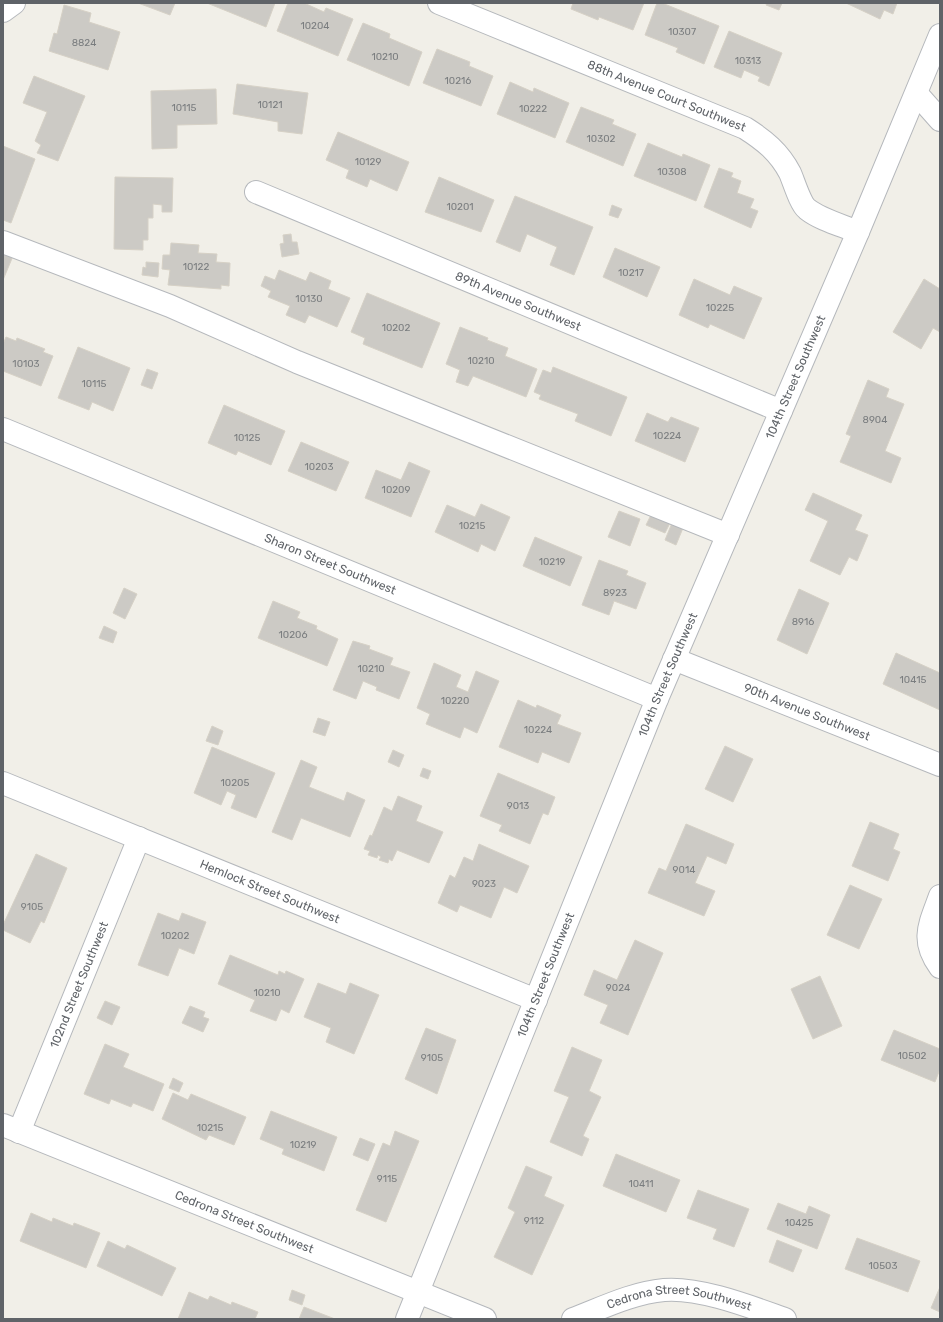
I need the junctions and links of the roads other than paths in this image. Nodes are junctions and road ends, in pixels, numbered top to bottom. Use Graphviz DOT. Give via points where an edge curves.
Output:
graph roads {
  1 [pos="14,3"];
  2 [pos="439,3"];
  3 [pos="3,11"];
  4 [pos="940,35"];
  5 [pos="917,94"];
  6 [pos="940,120"];
  7 [pos="256,192"];
  8 [pos="858,232"];
  9 [pos="3,242"];
  10 [pos="781,411"];
  11 [pos="3,429"];
  12 [pos="728,535"];
  13 [pos="674,659"];
  14 [pos="657,699"];
  15 [pos="940,765"];
  16 [pos="3,784"];
  17 [pos="139,838"];
  18 [pos="940,896"];
  19 [pos="940,967"];
  20 [pos="536,1000"];
  21 [pos="11,1128"];
  22 [pos="418,1291"];
  23 [pos="602,1312"];
  24 [pos="407,1319"];
  25 [pos="485,1319"];
  26 [pos="573,1319"];
  27 [pos="785,1319"];
  1 -- 3 [label="street"];
  2 -- 8 [label="street, 88th Avenue Court Southwest" via="744,128 767,141 778,153 806,208"];
  4 -- 5 [label="street, 104th Street Southwest"];
  5 -- 6 [label="street"];
  5 -- 8 [label="street, 104th Street Southwest"];
  7 -- 10 [label="street, 89th Avenue Southwest"];
  8 -- 10 [label="street, 104th Street Southwest"];
  9 -- 12 [label="street" via="170,306 297,362"];
  10 -- 12 [label="street, 104th Street Southwest"];
  11 -- 14 [label="street, Sharon Street Southwest"];
  12 -- 13 [label="street, 104th Street Southwest"];
  13 -- 14 [label="street, 104th Street Southwest"];
  13 -- 15 [label="street, 90th Avenue Southwest"];
  14 -- 20 [label="street, 104th Street Southwest"];
  16 -- 17 [label="street, Hemlock Street Southwest"];
  17 -- 20 [label="street, Hemlock Street Southwest"];
  17 -- 21 [label="street, 102nd Street Southwest"];
  18 -- 19 [label="street" via="927,937"];
  20 -- 22 [label="street, 104th Street Southwest"];
  21 -- 22 [label="street, Cedrona Street Southwest"];
  22 -- 24 [label="street, 104th Street Southwest"];
  22 -- 25 [label="street, Cedrona Street Southwest"];
  23 -- 26 [label="street, Cedrona Street Southwest"];
  23 -- 27 [label="street, Cedrona Street Southwest" via="662,1290 676,1290 748,1306"];
}
